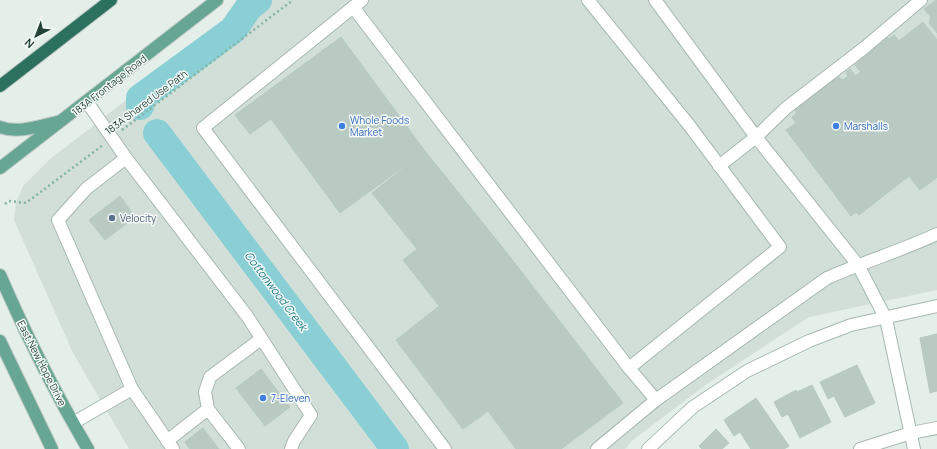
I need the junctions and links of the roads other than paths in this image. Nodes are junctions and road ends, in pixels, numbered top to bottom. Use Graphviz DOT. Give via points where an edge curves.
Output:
graph roads {
  1 [pos="111,0"];
  2 [pos="655,0"];
  3 [pos="921,0"];
  4 [pos="592,2"];
  5 [pos="214,3"];
  6 [pos="357,4"];
  7 [pos="0,86"];
  8 [pos="87,102"];
  9 [pos="61,121"];
  10 [pos="0,127"];
  11 [pos="756,137"];
  12 [pos="126,158"];
  13 [pos="719,166"];
  14 [pos="0,168"];
  15 [pos="937,234"];
  16 [pos="858,265"];
  17 [pos="0,275"];
  18 [pos="937,306"];
  19 [pos="886,319"];
  20 [pos="261,339"];
  21 [pos="0,341"];
  22 [pos="629,368"];
  23 [pos="132,389"];
  24 [pos="656,400"];
  25 [pos="208,409"];
  26 [pos="72,423"];
  27 [pos="937,428"];
  28 [pos="911,433"];
  29 [pos="170,445"];
  30 [pos="52,449"];
  31 [pos="88,449"];
  32 [pos="239,449"];
  33 [pos="291,449"];
  34 [pos="445,449"];
  35 [pos="597,449"];
  36 [pos="648,449"];
  37 [pos="860,449"];
  38 [pos="914,449"];
  1 -- 7 [label="highway"];
  2 -- 11 [label="street"];
  3 -- 11 [label="street" via="786,108"];
  4 -- 13 [label="street"];
  5 -- 8 [label="main road, 183A Frontage Road"];
  6 -- 22 [label="street"];
  6 -- 34 [label="street" via="203,128"];
  8 -- 9 [label="main road, 183A Frontage Road"];
  8 -- 12 [label="street"];
  9 -- 10 [label="main road" via="9,131"];
  9 -- 14 [label="main road, 183A Frontage Road"];
  11 -- 13 [label="street"];
  11 -- 16 [label="street"];
  12 -- 20 [label="street" via="247,316"];
  12 -- 23 [label="street" via="87,188 58,220"];
  13 -- 22 [label="street" via="780,247"];
  15 -- 16 [label="street" via="887,256"];
  16 -- 19 [label="street"];
  16 -- 24 [label="street" via="827,278"];
  17 -- 26 [label="main road, East New Hope Drive"];
  18 -- 19 [label="street"];
  19 -- 28 [label="street"];
  19 -- 36 [label="street" via="851,325 816,338 747,371 693,407"];
  20 -- 25 [label="street" via="210,377 205,392"];
  20 -- 33 [label="street" via="311,415"];
  21 -- 30 [label="main road"];
  22 -- 24 [label="street"];
  23 -- 26 [label="street"];
  23 -- 29 [label="street"];
  24 -- 35 [label="street"];
  25 -- 29 [label="street"];
  25 -- 32 [label="street"];
  26 -- 31 [label="main road, East New Hope Drive"];
  27 -- 28 [label="street"];
  28 -- 37 [label="street"];
  28 -- 38 [label="street"];
}
